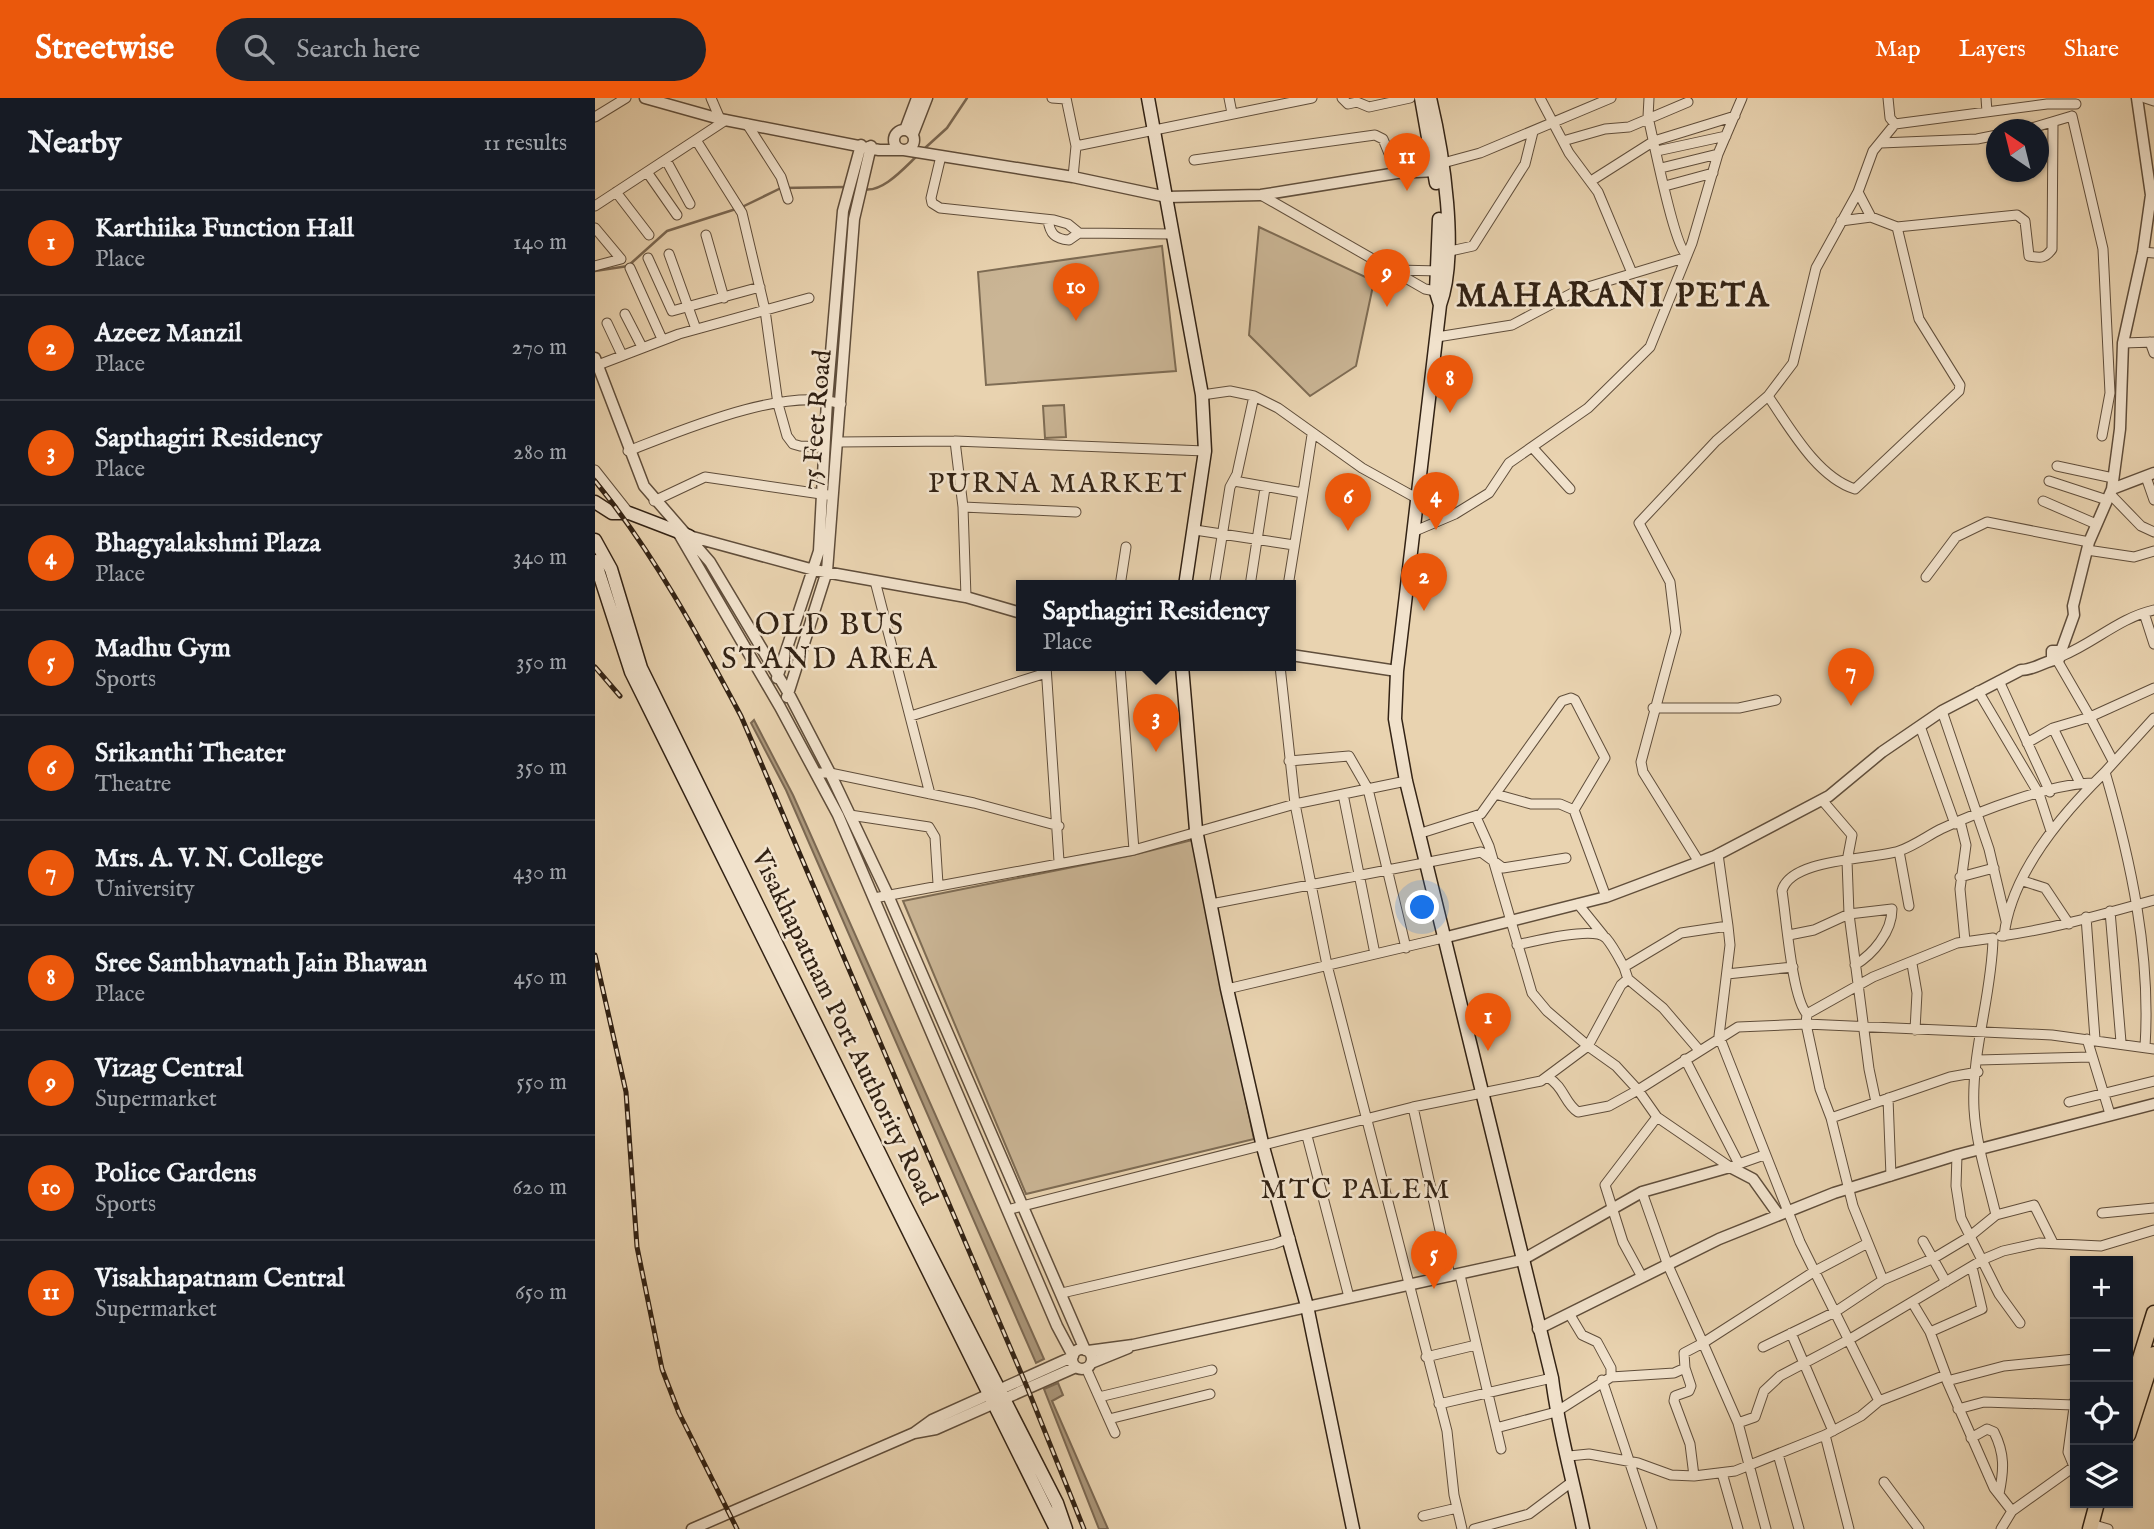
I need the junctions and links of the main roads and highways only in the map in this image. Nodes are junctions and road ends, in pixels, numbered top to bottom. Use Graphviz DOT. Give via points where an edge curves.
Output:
graph roads {
  1 [pos="1148,98"];
  2 [pos="1421,98"];
  3 [pos="1430,98"];
  4 [pos="1439,167"];
  5 [pos="1441,271"];
  6 [pos="595,502"];
  7 [pos="680,530"];
  8 [pos="595,540"];
  9 [pos="595,561"];
  10 [pos="1186,580"];
  11 [pos="1182,671"];
  12 [pos="2154,1313"];
  13 [pos="2151,1334"];
  14 [pos="2141,1356"];
  15 [pos="2133,1382"];
  16 [pos="997,1396"];
  17 [pos="2133,1405"];
  18 [pos="2096,1508"];
  19 [pos="2091,1526"];
  20 [pos="1056,1529"];
  21 [pos="1066,1529"];
  22 [pos="1353,1529"];
  23 [pos="1583,1529"];
  1 -- 10 [label="main road" via="1202,396 1205,451"];
  2 -- 4 [label="main road"];
  3 -- 4 [label="main road"];
  4 -- 5 [label="main road"];
  4 -- 5 [label="main road" via="1446,251"];
  5 -- 23 [label="main road" via="1395,719 1418,834 1552,1378"];
  6 -- 7 [label="main road" via="612,513 629,513"];
  8 -- 16 [label="main road, Visakhapatnam Port Authority Road" via="611,569 641,668"];
  9 -- 16 [label="main road, Visakhapatnam Port Authority Road" via="636,683"];
  11 -- 22 [label="main road" via="1196,830 1210,904 1263,1147 1307,1307"];
  12 -- 13 [label="main road"];
  13 -- 14 [label="main road"];
  14 -- 15 [label="main road"];
  14 -- 17 [label="main road"];
  16 -- 20 [label="main road, Visakhapatnam Port Authority Road"];
  16 -- 21 [label="main road, Visakhapatnam Port Authority Road" via="1057,1503"];
  18 -- 19 [label="main road"];
}
